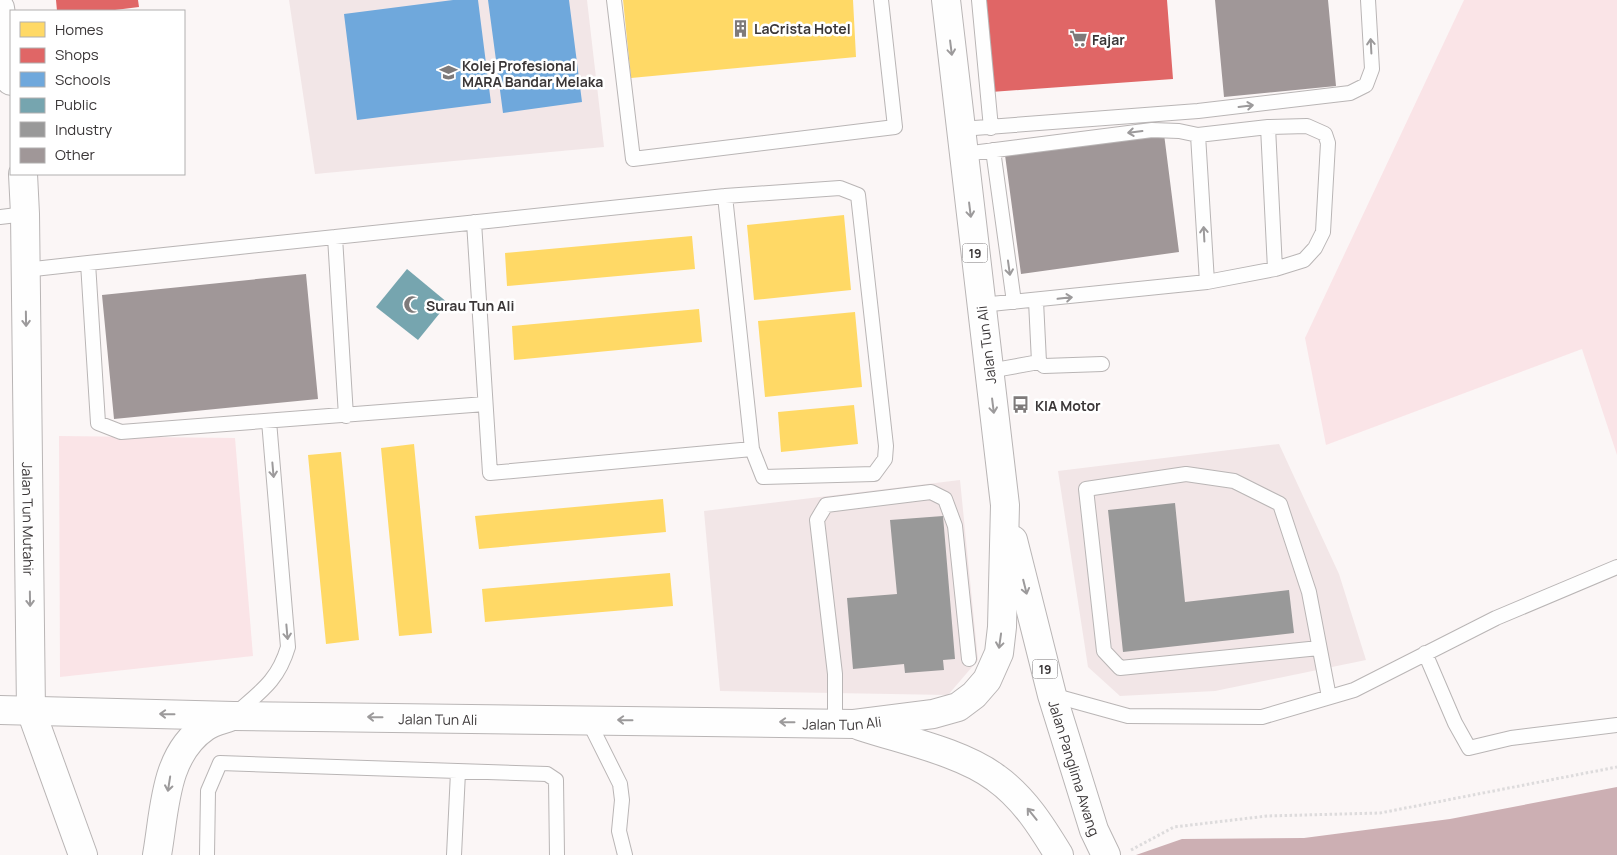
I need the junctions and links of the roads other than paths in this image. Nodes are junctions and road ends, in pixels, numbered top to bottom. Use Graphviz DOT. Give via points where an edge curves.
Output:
graph roads {
  1 [pos="614,0"];
  2 [pos="881,0"];
  3 [pos="946,0"];
  4 [pos="979,0"];
  5 [pos="1368,0"];
  6 [pos="0,8"];
  7 [pos="10,74"];
  8 [pos="991,128"];
  9 [pos="1268,128"];
  10 [pos="1198,135"];
  11 [pos="962,142"];
  12 [pos="993,150"];
  13 [pos="22,175"];
  14 [pos="725,196"];
  15 [pos="13,215"];
  16 [pos="474,222"];
  17 [pos="335,237"];
  18 [pos="88,263"];
  19 [pos="1275,269"];
  20 [pos="26,270"];
  21 [pos="1207,282"];
  22 [pos="1036,301"];
  23 [pos="1014,302"];
  24 [pos="981,304"];
  25 [pos="1039,362"];
  26 [pos="1102,364"];
  27 [pos="989,371"];
  28 [pos="485,404"];
  29 [pos="346,416"];
  30 [pos="269,421"];
  31 [pos="752,449"];
  32 [pos="1005,505"];
  33 [pos="1617,567"];
  34 [pos="1319,648"];
  35 [pos="1425,653"];
  36 [pos="969,659"];
  37 [pos="1052,695"];
  38 [pos="1329,697"];
  39 [pos="0,710"];
  40 [pos="32,711"];
  41 [pos="234,716"];
  42 [pos="588,720"];
  43 [pos="844,723"];
  44 [pos="1617,724"];
  45 [pos="458,772"];
  46 [pos="1117,853"];
  47 [pos="83,855"];
  48 [pos="157,855"];
  49 [pos="207,855"];
  50 [pos="454,855"];
  51 [pos="557,855"];
  52 [pos="626,855"];
  53 [pos="1059,855"];
  1 -- 2 [label="lane" via="633,158 895,128"];
  3 -- 11 [label="main road, Jalan Tun Ali / 19, one-way"];
  4 -- 8 [label="lane"];
  8 -- 5 [label="lane, one-way" via="1198,111 1350,93 1366,85 1372,69"];
  6 -- 7 [label="main road"];
  8 -- 11 [label="lane"];
  9 -- 10 [label="lane"];
  9 -- 19 [label="lane"];
  9 -- 19 [label="lane" via="1306,126 1324,134 1328,142 1323,232 1304,260"];
  10 -- 12 [label="lane, one-way" via="1152,130"];
  21 -- 10 [label="lane, one-way"];
  11 -- 12 [label="lane"];
  11 -- 24 [label="main road, Jalan Tun Ali / 19, one-way"];
  12 -- 23 [label="lane, one-way"];
  13 -- 15 [label="main road, Jalan Tun Mutahir"];
  14 -- 16 [label="lane"];
  14 -- 31 [label="lane"];
  14 -- 31 [label="lane" via="840,188 858,195 886,446 885,459 874,474 790,477 762,477"];
  15 -- 20 [label="main road, Jalan Tun Mutahir"];
  16 -- 17 [label="lane"];
  16 -- 28 [label="lane"];
  17 -- 18 [label="lane"];
  17 -- 29 [label="lane"];
  18 -- 20 [label="lane"];
  18 -- 30 [label="lane" via="98,423 121,432"];
  19 -- 21 [label="lane"];
  20 -- 40 [label="main road, Jalan Tun Mutahir, one-way"];
  22 -- 21 [label="lane, one-way"];
  22 -- 23 [label="lane"];
  22 -- 25 [label="lane"];
  23 -- 24 [label="lane"];
  24 -- 27 [label="main road, Jalan Tun Ali / 19"];
  25 -- 26 [label="lane" via="1044,366"];
  25 -- 27 [label="lane"];
  27 -- 32 [label="main road, Jalan Tun Ali / 19, one-way"];
  28 -- 29 [label="lane"];
  28 -- 31 [label="lane" via="490,473"];
  29 -- 30 [label="lane"];
  30 -- 41 [label="lane, one-way" via="288,647 282,668"];
  32 -- 37 [label="main road, Jalan Panglima Awang / 19, one-way"];
  32 -- 43 [label="main road, Jalan Tun Ali / 19, one-way" via="1002,628 998,653 987,680 958,707 933,714"];
  33 -- 35 [label="lane" via="1496,618"];
  34 -- 34 [label="lane" via="1309,592 1280,504 1234,481 1186,474 1086,489 1104,651 1120,668"];
  34 -- 38 [label="lane"];
  35 -- 38 [label="lane" via="1354,690"];
  35 -- 44 [label="lane" via="1469,748 1512,738"];
  36 -- 43 [label="lane" via="955,526 945,499 931,492 826,505 817,520"];
  37 -- 38 [label="lane" via="1128,716 1262,717"];
  37 -- 46 [label="main road, Jalan Panglima Awang / 19" via="1094,830"];
  39 -- 40 [label="main road, Jalan Tun Ali"];
  41 -- 40 [label="main road, Jalan Tun Ali, one-way"];
  40 -- 47 [label="main road, Jalan Tun Mutahir"];
  42 -- 41 [label="main road, Jalan Tun Ali, one-way"];
  41 -- 48 [label="main road, one-way" via="206,726 181,749 170,775"];
  43 -- 42 [label="main road, Jalan Tun Ali, one-way"];
  42 -- 52 [label="lane" via="620,784 619,831"];
  53 -- 43 [label="main road, one-way" via="1016,794 996,777 968,761"];
  45 -- 49 [label="lane" via="220,763 208,791"];
  45 -- 50 [label="lane"];
  45 -- 51 [label="lane" via="547,774 556,780"];
}
